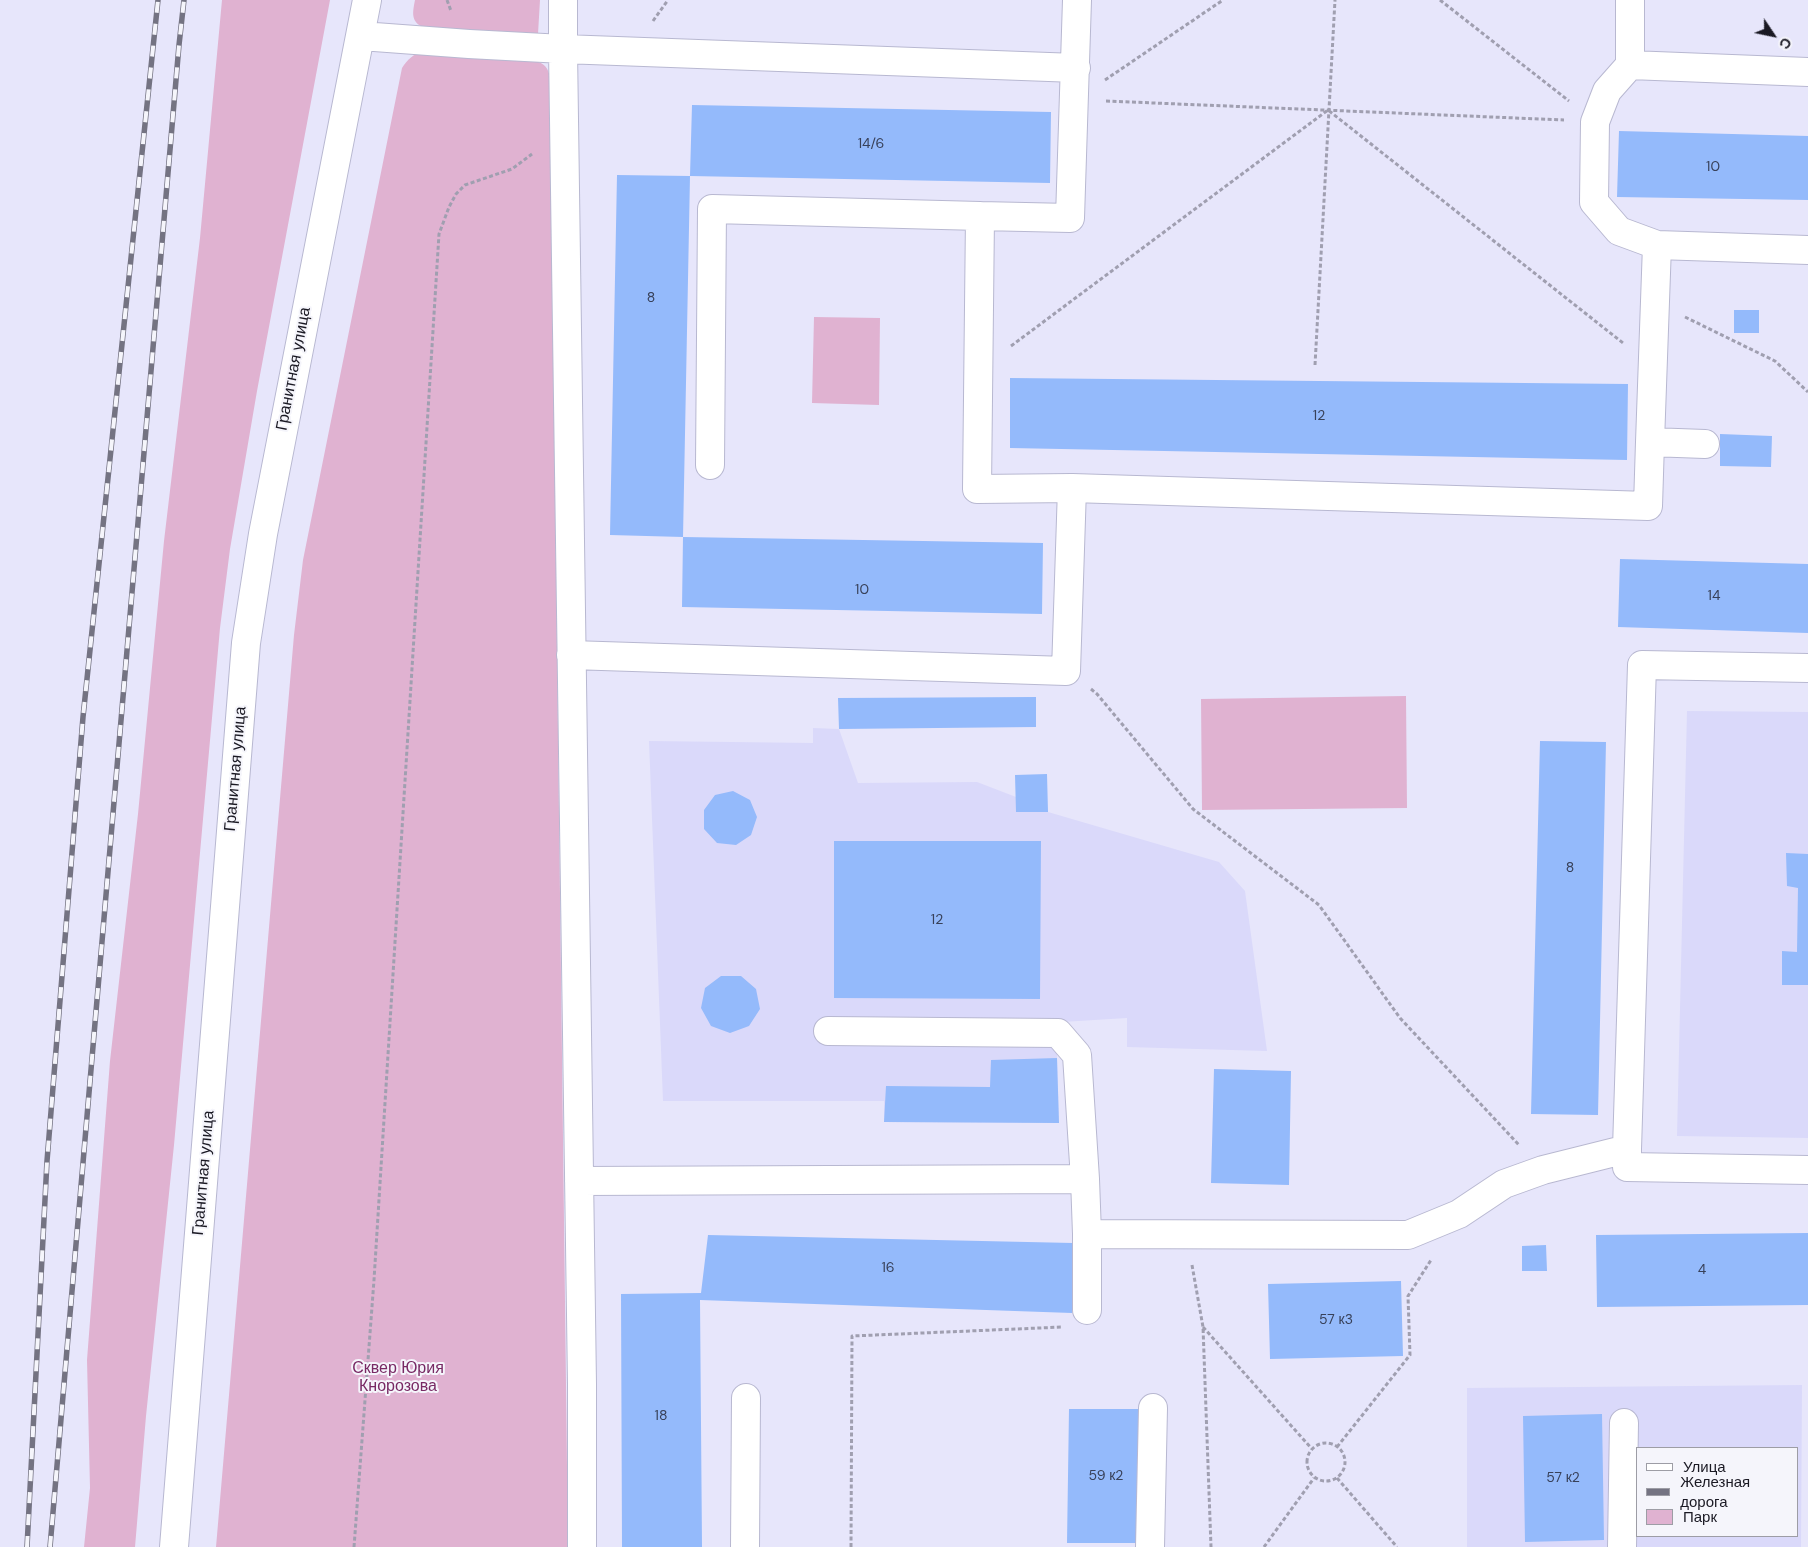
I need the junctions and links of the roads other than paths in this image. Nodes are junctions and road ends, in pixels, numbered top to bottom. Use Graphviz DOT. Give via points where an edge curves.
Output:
graph roads {
  1 [pos="367,0"];
  2 [pos="563,0"];
  3 [pos="1077,0"];
  4 [pos="1630,0"];
  5 [pos="360,36"];
  6 [pos="563,49"];
  7 [pos="1630,65"];
  8 [pos="1076,68"];
  9 [pos="1808,72"];
  10 [pos="980,216"];
  11 [pos="1657,245"];
  12 [pos="1808,250"];
  13 [pos="1650,442"];
  14 [pos="1705,444"];
  15 [pos="710,464"];
  16 [pos="1072,488"];
  17 [pos="571,655"];
  18 [pos="1808,668"];
  19 [pos="828,1030"];
  20 [pos="1627,1149"];
  21 [pos="1808,1170"];
  22 [pos="1085,1180"];
  23 [pos="579,1181"];
  24 [pos="1087,1234"];
  25 [pos="1087,1310"];
  26 [pos="746,1398"];
  27 [pos="1153,1408"];
  28 [pos="1624,1423"];
  29 [pos="174,1547"];
  30 [pos="582,1547"];
  31 [pos="745,1547"];
  32 [pos="1150,1547"];
  33 [pos="1622,1547"];
  1 -- 5 [label="street, Гранитная улица"];
  2 -- 6 [label="street"];
  3 -- 8 [label="street"];
  4 -- 7 [label="street"];
  5 -- 6 [label="street"];
  5 -- 29 [label="street, Гранитная улица" via="265,524 246,643"];
  6 -- 8 [label="street"];
  6 -- 17 [label="street"];
  7 -- 9 [label="street"];
  7 -- 11 [label="street" via="1607,91 1595,122 1594,202 1619,231"];
  8 -- 10 [label="street" via="1070,218"];
  10 -- 15 [label="street" via="712,209"];
  10 -- 16 [label="street" via="977,489"];
  11 -- 12 [label="street"];
  11 -- 13 [label="street"];
  13 -- 14 [label="street"];
  13 -- 16 [label="street" via="1648,506"];
  16 -- 17 [label="street" via="1066,671"];
  17 -- 23 [label="street"];
  18 -- 20 [label="street" via="1642,665"];
  19 -- 22 [label="street" via="1058,1033 1076,1056"];
  20 -- 21 [label="street" via="1627,1167"];
  20 -- 24 [label="street" via="1543,1170 1504,1184 1459,1214 1408,1235"];
  22 -- 23 [label="street"];
  22 -- 24 [label="street"];
  23 -- 30 [label="street"];
  24 -- 25 [label="street"];
  26 -- 31 [label="street"];
  27 -- 32 [label="street"];
  28 -- 33 [label="street"];
}
